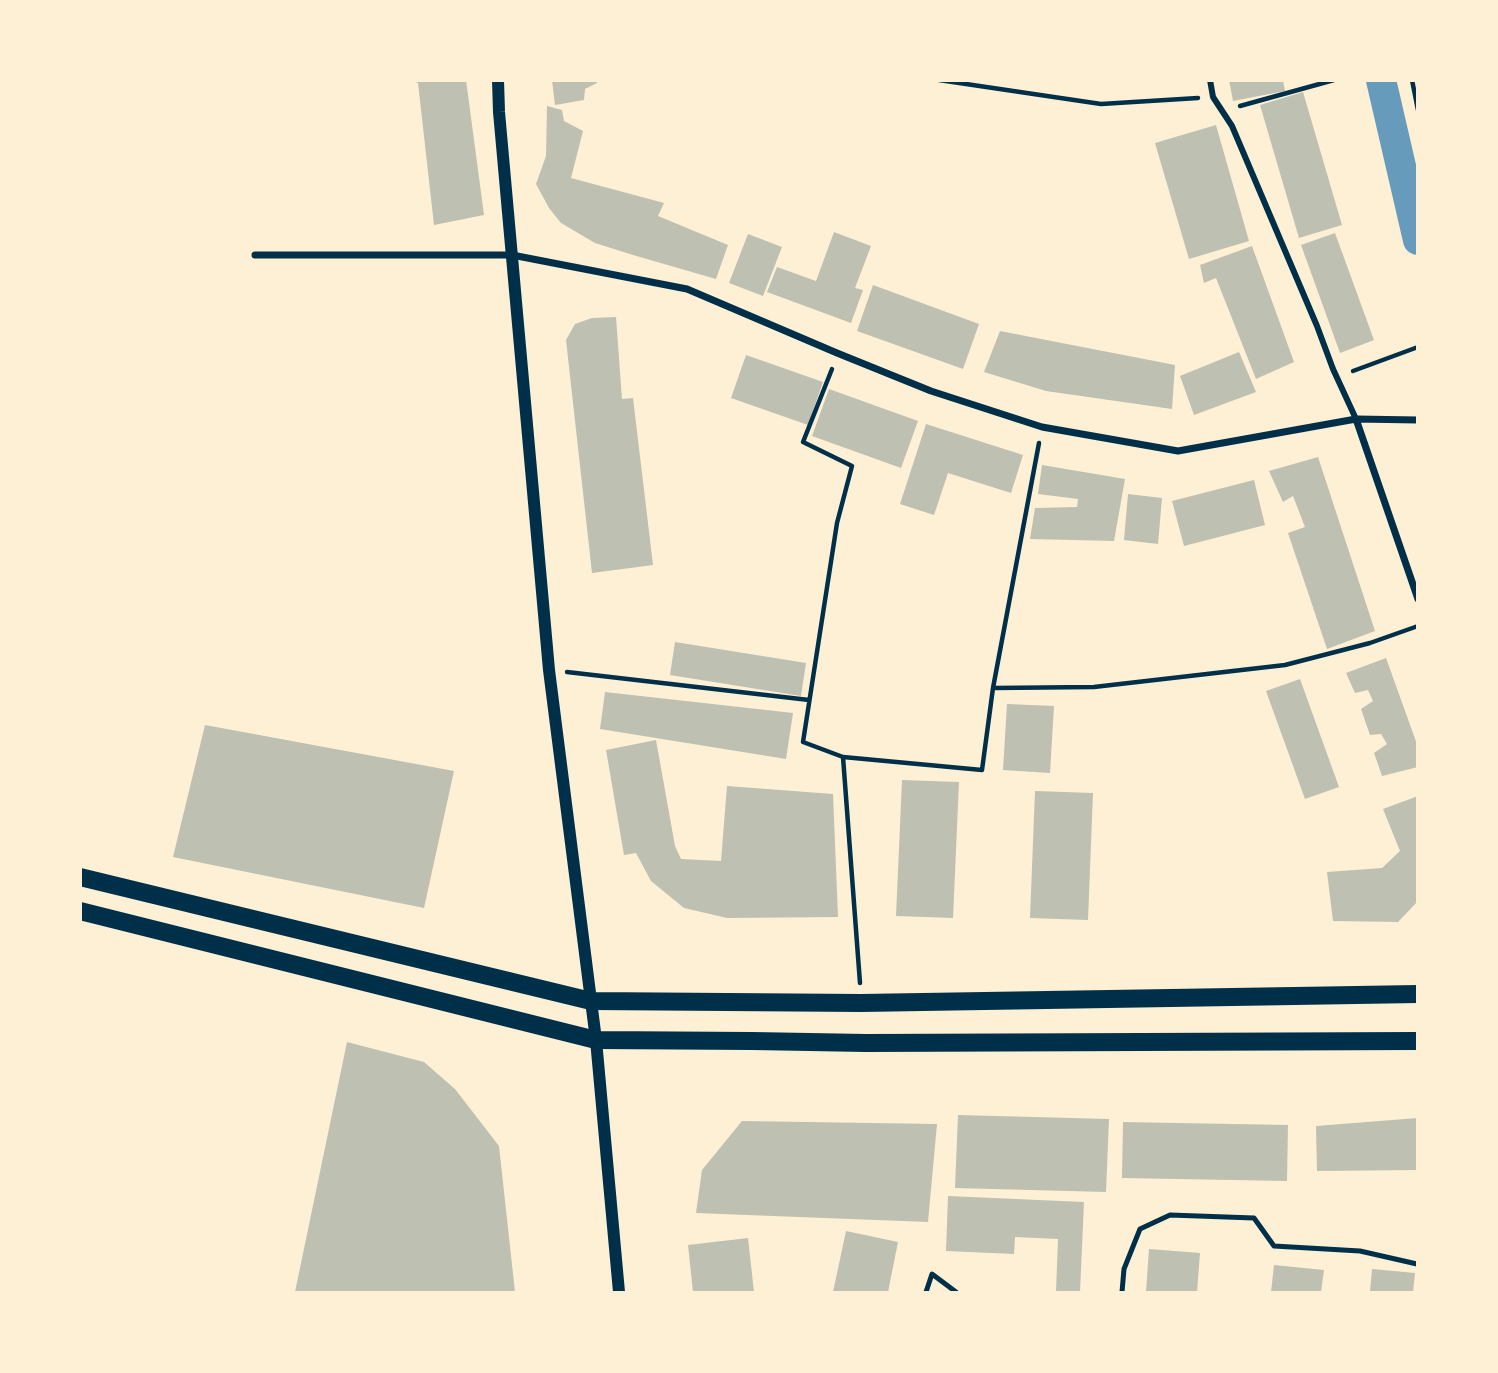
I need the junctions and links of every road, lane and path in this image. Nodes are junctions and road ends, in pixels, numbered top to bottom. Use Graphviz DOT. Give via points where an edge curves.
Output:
graph roads {
  1 [pos="498,80"];
  2 [pos="939,80"];
  3 [pos="1210,80"];
  4 [pos="1334,80"];
  5 [pos="1412,80"];
  6 [pos="1213,97"];
  7 [pos="1418,110"];
  8 [pos="1222,111"];
  9 [pos="255,254"];
  10 [pos="512,255"];
  11 [pos="1418,348"];
  12 [pos="836,354"];
  13 [pos="1337,378"];
  14 [pos="1356,419"];
  15 [pos="1418,420"];
  16 [pos="1042,427"];
  17 [pos="1418,599"];
  18 [pos="1418,626"];
  19 [pos="549,670"];
  20 [pos="993,688"];
  21 [pos="809,700"];
  22 [pos="843,757"];
  23 [pos="80,877"];
  24 [pos="80,911"];
  25 [pos="1418,994"];
  26 [pos="591,1001"];
  27 [pos="861,1003"];
  28 [pos="596,1040"];
  29 [pos="1418,1041"];
  30 [pos="1417,1264"];
  31 [pos="619,1293"];
  32 [pos="926,1293"];
  33 [pos="956,1293"];
  34 [pos="1122,1293"];
  1 -- 10 [label="street"];
  2 -- 6 [label="path" via="1101,104"];
  3 -- 6 [label="street"];
  4 -- 8 [label="path"];
  5 -- 7 [label="path"];
  6 -- 8 [label="street"];
  8 -- 13 [label="street"];
  9 -- 10 [label="street"];
  10 -- 12 [label="street" via="687,289"];
  10 -- 19 [label="street"];
  11 -- 13 [label="path"];
  12 -- 16 [label="street"];
  12 -- 21 [label="path" via="803,442 852,466 837,523"];
  13 -- 14 [label="street"];
  14 -- 15 [label="street"];
  14 -- 16 [label="street" via="1178,451"];
  14 -- 17 [label="street"];
  16 -- 20 [label="path"];
  18 -- 20 [label="path" via="1285,665 1094,688"];
  19 -- 21 [label="path"];
  19 -- 26 [label="street"];
  20 -- 22 [label="path" via="982,770"];
  21 -- 22 [label="path" via="803,742"];
  22 -- 27 [label="path"];
  23 -- 26 [label="main road"];
  24 -- 28 [label="main road"];
  25 -- 27 [label="main road"];
  26 -- 27 [label="main road"];
  26 -- 28 [label="street"];
  28 -- 29 [label="main road"];
  28 -- 31 [label="street"];
  30 -- 34 [label="lane" via="1360,1251 1274,1246 1254,1218 1170,1215 1140,1229 1124,1269"];
  32 -- 33 [label="lane" via="932,1274"];
}
